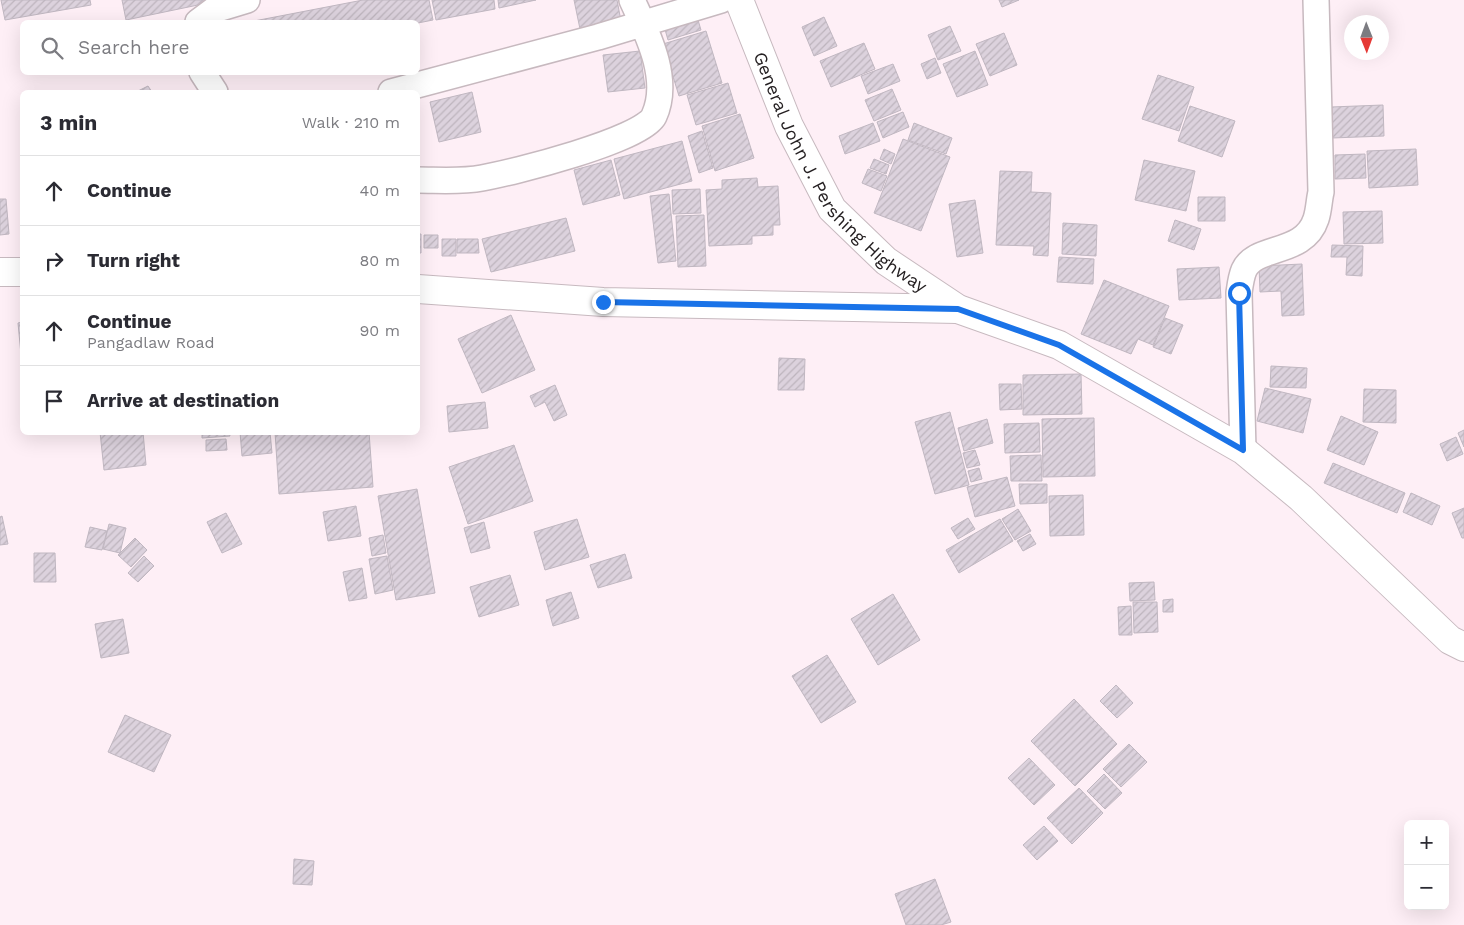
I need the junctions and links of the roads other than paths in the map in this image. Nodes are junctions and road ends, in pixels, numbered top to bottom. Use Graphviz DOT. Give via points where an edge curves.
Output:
graph roads {
  1 [pos="247,0"];
  2 [pos="632,0"];
  3 [pos="721,0"];
  4 [pos="739,0"];
  5 [pos="1316,0"];
  6 [pos="201,20"];
  7 [pos="642,22"];
  8 [pos="204,75"];
  9 [pos="215,90"];
  10 [pos="399,90"];
  11 [pos="420,180"];
  12 [pos="0,272"];
  13 [pos="20,272"];
  14 [pos="420,289"];
  15 [pos="958,309"];
  16 [pos="1243,450"];
  17 [pos="1464,648"];
  1 -- 6 [label="street" via="214,10"];
  2 -- 7 [label="street"];
  3 -- 7 [label="street"];
  4 -- 15 [label="main road, General John J. Pershing Highway" via="789,126 832,209 886,261"];
  5 -- 16 [label="street" via="1320,192 1316,220 1304,237 1283,249 1256,257 1244,270 1239,293"];
  7 -- 10 [label="street" via="598,37"];
  7 -- 11 [label="street" via="658,68 660,93 654,117 632,133 587,151 481,178"];
  8 -- 9 [label="street"];
  12 -- 13 [label="main road"];
  14 -- 15 [label="main road" via="603,302"];
  15 -- 16 [label="main road, General John J. Pershing Highway" via="1059,345"];
  16 -- 17 [label="main road, General John J. Pershing Highway" via="1301,498 1450,640"];
}
